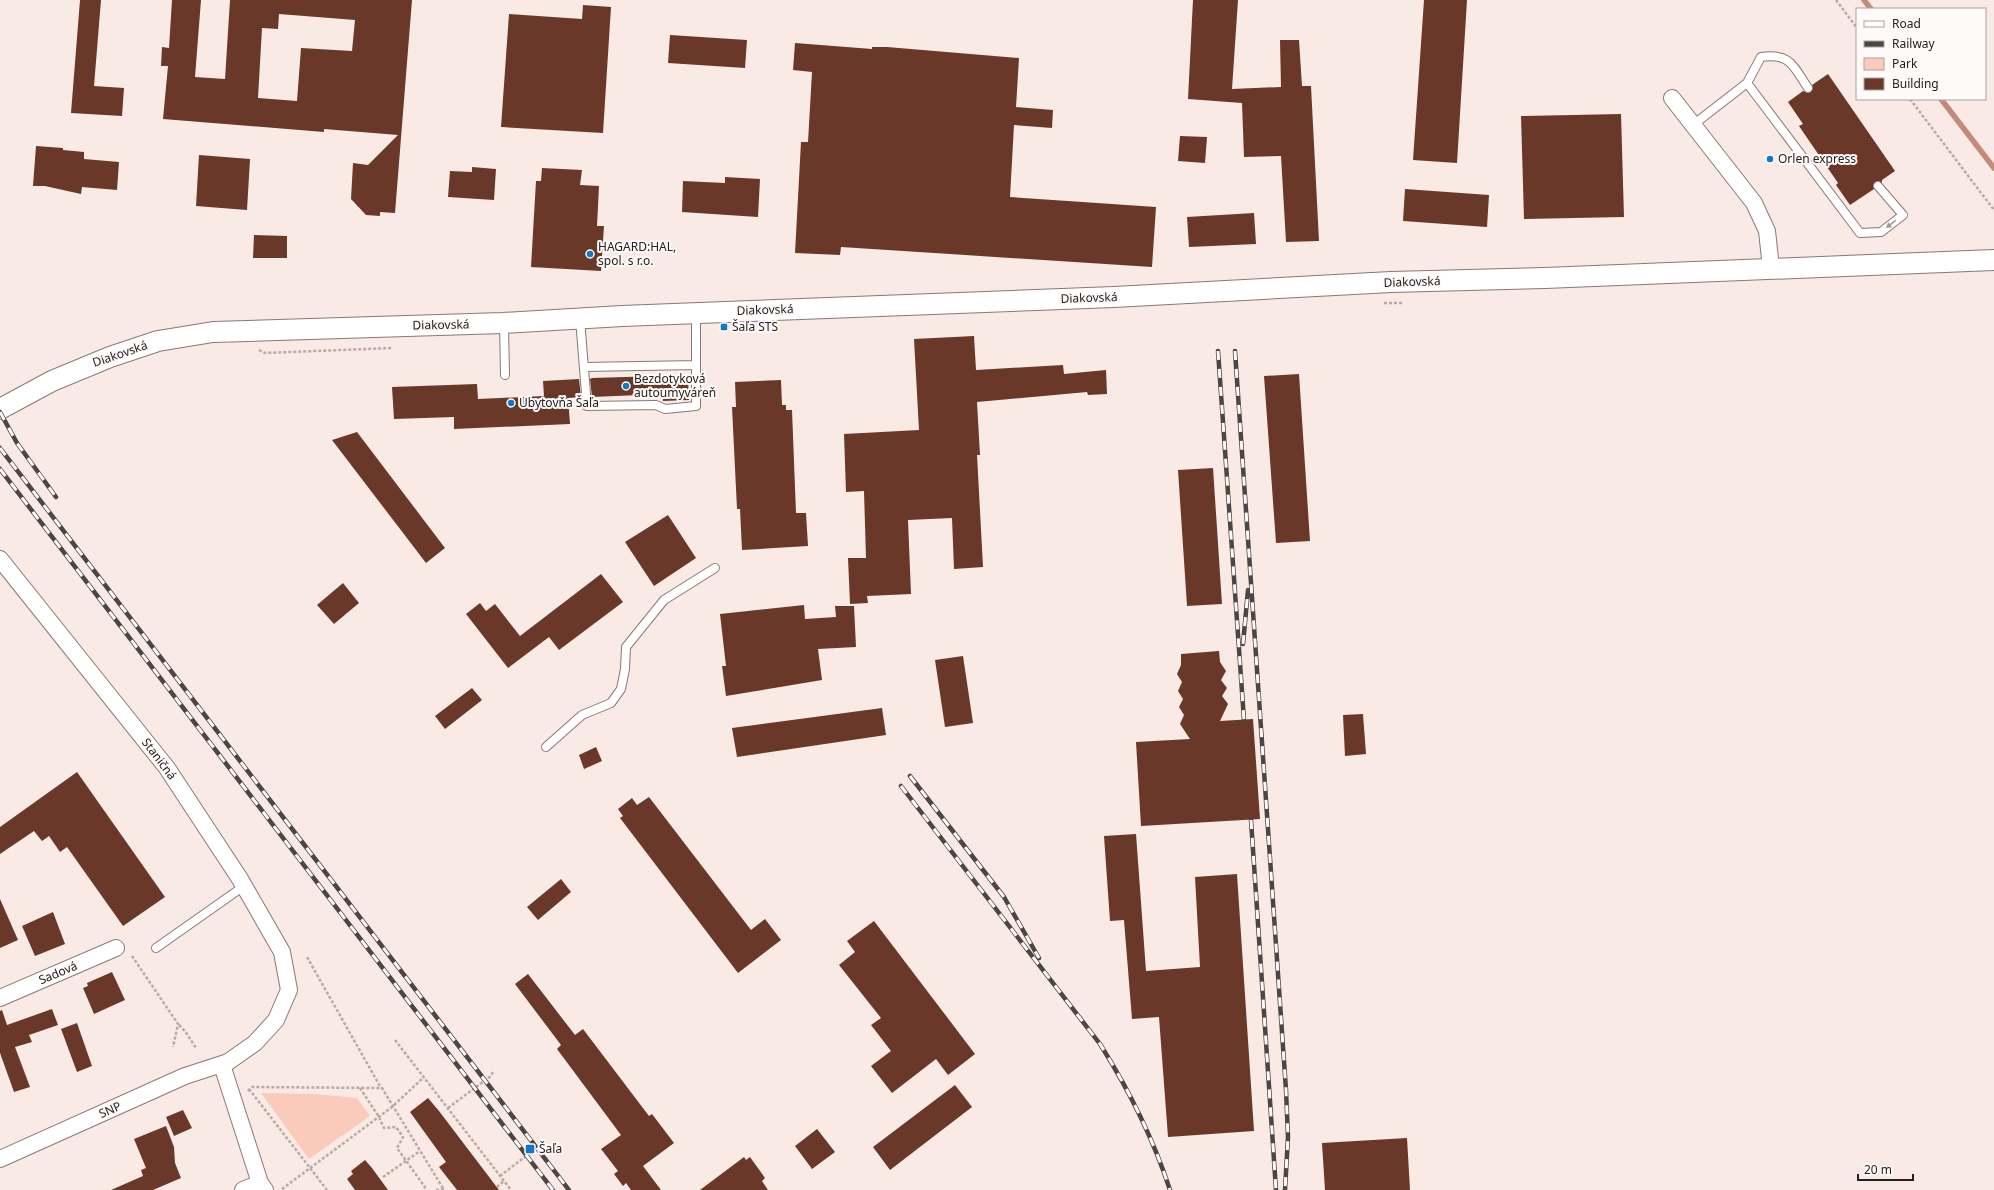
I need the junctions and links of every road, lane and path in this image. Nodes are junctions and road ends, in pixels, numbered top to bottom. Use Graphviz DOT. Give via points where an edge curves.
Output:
graph roads {
  1 [pos="1836,0"];
  2 [pos="1856,27"];
  3 [pos="1747,83"];
  4 [pos="1808,88"];
  5 [pos="1672,98"];
  6 [pos="1911,100"];
  7 [pos="1693,125"];
  8 [pos="1878,186"];
  9 [pos="1994,210"];
  10 [pos="1994,260"];
  11 [pos="1771,268"];
  12 [pos="696,313"];
  13 [pos="580,318"];
  14 [pos="504,323"];
  15 [pos="696,365"];
  16 [pos="584,367"];
  17 [pos="505,375"];
  18 [pos="0,408"];
  19 [pos="0,559"];
  20 [pos="715,568"];
  21 [pos="546,747"];
  22 [pos="244,886"];
  23 [pos="116,948"];
  24 [pos="156,948"];
  25 [pos="307,957"];
  26 [pos="287,979"];
  27 [pos="0,998"];
  28 [pos="178,1024"];
  29 [pos="395,1040"];
  30 [pos="173,1047"];
  31 [pos="196,1048"];
  32 [pos="222,1065"];
  33 [pos="494,1072"];
  34 [pos="424,1077"];
  35 [pos="360,1088"];
  36 [pos="382,1088"];
  37 [pos="249,1089"];
  38 [pos="243,1095"];
  39 [pos="392,1107"];
  40 [pos="448,1108"];
  41 [pos="379,1117"];
  42 [pos="543,1143"];
  43 [pos="420,1151"];
  44 [pos="0,1159"];
  45 [pos="407,1161"];
  46 [pos="310,1168"];
  47 [pos="500,1176"];
  48 [pos="383,1177"];
  49 [pos="504,1181"];
  50 [pos="262,1186"];
  51 [pos="497,1187"];
  52 [pos="243,1190"];
  53 [pos="281,1190"];
  54 [pos="327,1190"];
  55 [pos="427,1190"];
  56 [pos="436,1190"];
  57 [pos="444,1190"];
  58 [pos="511,1190"];
  1 -- 2 [label="path"];
  3 -- 4 [label="lane" via="1761,57 1775,55 1788,60"];
  3 -- 7 [label="lane"];
  8 -- 3 [label="lane, one-way" via="1903,215 1881,232 1860,233"];
  5 -- 7 [label="street"];
  6 -- 9 [label="path"];
  7 -- 11 [label="street" via="1754,203 1768,231"];
  10 -- 11 [label="street, Diakovská"];
  11 -- 12 [label="street, Diakovská"];
  12 -- 13 [label="street, Diakovská"];
  12 -- 15 [label="lane"];
  13 -- 14 [label="street, Diakovská"];
  13 -- 16 [label="lane"];
  14 -- 17 [label="lane"];
  14 -- 18 [label="street, Diakovská" via="205,333 158,341 110,356 52,381"];
  15 -- 16 [label="lane"];
  15 -- 16 [label="lane" via="696,406 665,409 656,404 587,406"];
  19 -- 22 [label="street, Staničná" via="167,768"];
  20 -- 21 [label="lane" via="664,600 626,647 621,689 611,703 582,715"];
  22 -- 24 [label="lane"];
  22 -- 26 [label="street, Staničná" via="282,952"];
  23 -- 27 [label="street, Sadová"];
  23 -- 28 [label="path" via="124,945"];
  25 -- 36 [label="path"];
  26 -- 32 [label="street, SNP" via="288,990 276,1020 255,1043"];
  28 -- 30 [label="path"];
  28 -- 31 [label="path"];
  29 -- 34 [label="path"];
  32 -- 44 [label="street, SNP" via="186,1076"];
  32 -- 50 [label="street"];
  33 -- 40 [label="path"];
  34 -- 39 [label="path"];
  34 -- 40 [label="path"];
  35 -- 36 [label="path"];
  35 -- 37 [label="path"];
  35 -- 41 [label="path"];
  36 -- 39 [label="path"];
  37 -- 38 [label="path"];
  37 -- 46 [label="path"];
  39 -- 41 [label="path"];
  39 -- 43 [label="path"];
  40 -- 47 [label="path"];
  41 -- 45 [label="path" via="384,1128 396,1127 402,1137 397,1148"];
  41 -- 46 [label="path"];
  42 -- 47 [label="path"];
  43 -- 45 [label="path"];
  43 -- 57 [label="path"];
  45 -- 48 [label="path"];
  45 -- 55 [label="path"];
  46 -- 53 [label="path"];
  46 -- 54 [label="path"];
  47 -- 49 [label="path"];
  49 -- 51 [label="path"];
  49 -- 58 [label="path"];
  50 -- 52 [label="street"];
  56 -- 57 [label="path"];
}
